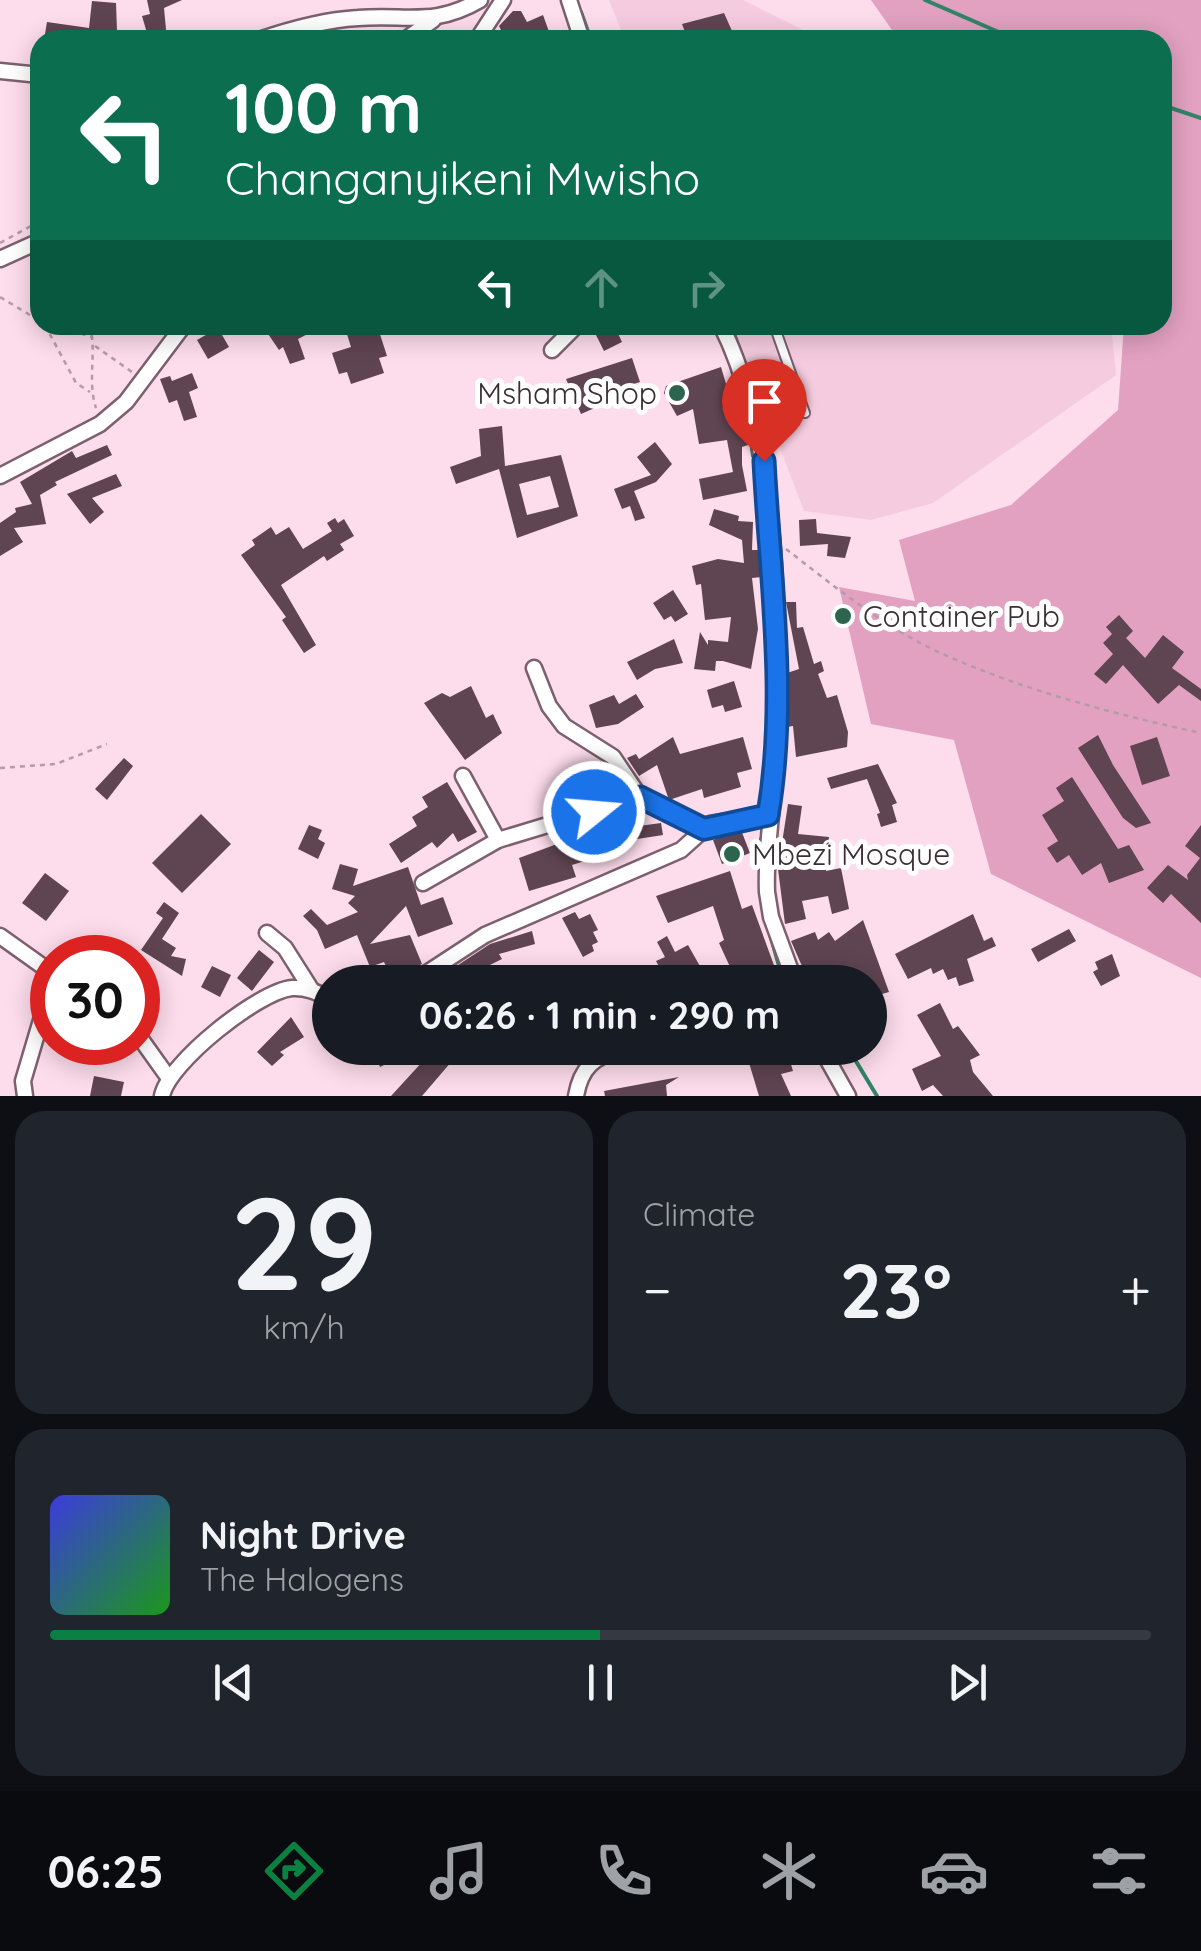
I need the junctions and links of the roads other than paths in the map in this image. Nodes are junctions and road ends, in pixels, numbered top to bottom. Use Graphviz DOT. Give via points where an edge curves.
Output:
graph roads {
  1 [pos="480,0"];
  2 [pos="502,0"];
  3 [pos="569,0"];
  4 [pos="435,19"];
  5 [pos="289,30"];
  6 [pos="421,30"];
  7 [pos="484,30"];
  8 [pos="579,30"];
  9 [pos="0,71"];
  10 [pos="30,74"];
  11 [pos="30,246"];
  12 [pos="0,259"];
  13 [pos="176,335"];
  14 [pos="566,335"];
  15 [pos="725,335"];
  16 [pos="778,335"];
  17 [pos="552,350"];
  18 [pos="805,412"];
  19 [pos="0,476"];
  20 [pos="534,668"];
  21 [pos="463,776"];
  22 [pos="640,797"];
  23 [pos="768,815"];
  24 [pos="704,829"];
  25 [pos="498,840"];
  26 [pos="423,884"];
  27 [pos="267,933"];
  28 [pos="0,936"];
  29 [pos="30,957"];
  30 [pos="440,965"];
  31 [pos="786,965"];
  32 [pos="311,989"];
  33 [pos="30,1057"];
  34 [pos="159,1065"];
  35 [pos="588,1065"];
  36 [pos="831,1065"];
  37 [pos="168,1077"];
  38 [pos="25,1096"];
  39 [pos="162,1096"];
  40 [pos="576,1096"];
  41 [pos="848,1096"];
  1 -- 4 [label="street"];
  2 -- 7 [label="street"];
  3 -- 8 [label="street"];
  4 -- 5 [label="street" via="360,17"];
  4 -- 6 [label="street"];
  9 -- 10 [label="street"];
  11 -- 12 [label="street"];
  13 -- 19 [label="street" via="126,402 100,424"];
  14 -- 17 [label="street"];
  15 -- 23 [label="street" via="754,411 764,461 778,664"];
  16 -- 18 [label="lane"];
  20 -- 22 [label="street" via="558,720 613,756"];
  21 -- 25 [label="street"];
  22 -- 24 [label="street"];
  22 -- 25 [label="street"];
  23 -- 24 [label="street"];
  23 -- 31 [label="street" via="767,892"];
  24 -- 30 [label="street" via="681,850 486,936"];
  25 -- 26 [label="street"];
  27 -- 32 [label="street"];
  28 -- 29 [label="street"];
  32 -- 37 [label="street" via="266,997"];
  33 -- 38 [label="street"];
  34 -- 37 [label="street"];
  35 -- 40 [label="street"];
  36 -- 41 [label="street"];
  37 -- 39 [label="street"];
}
